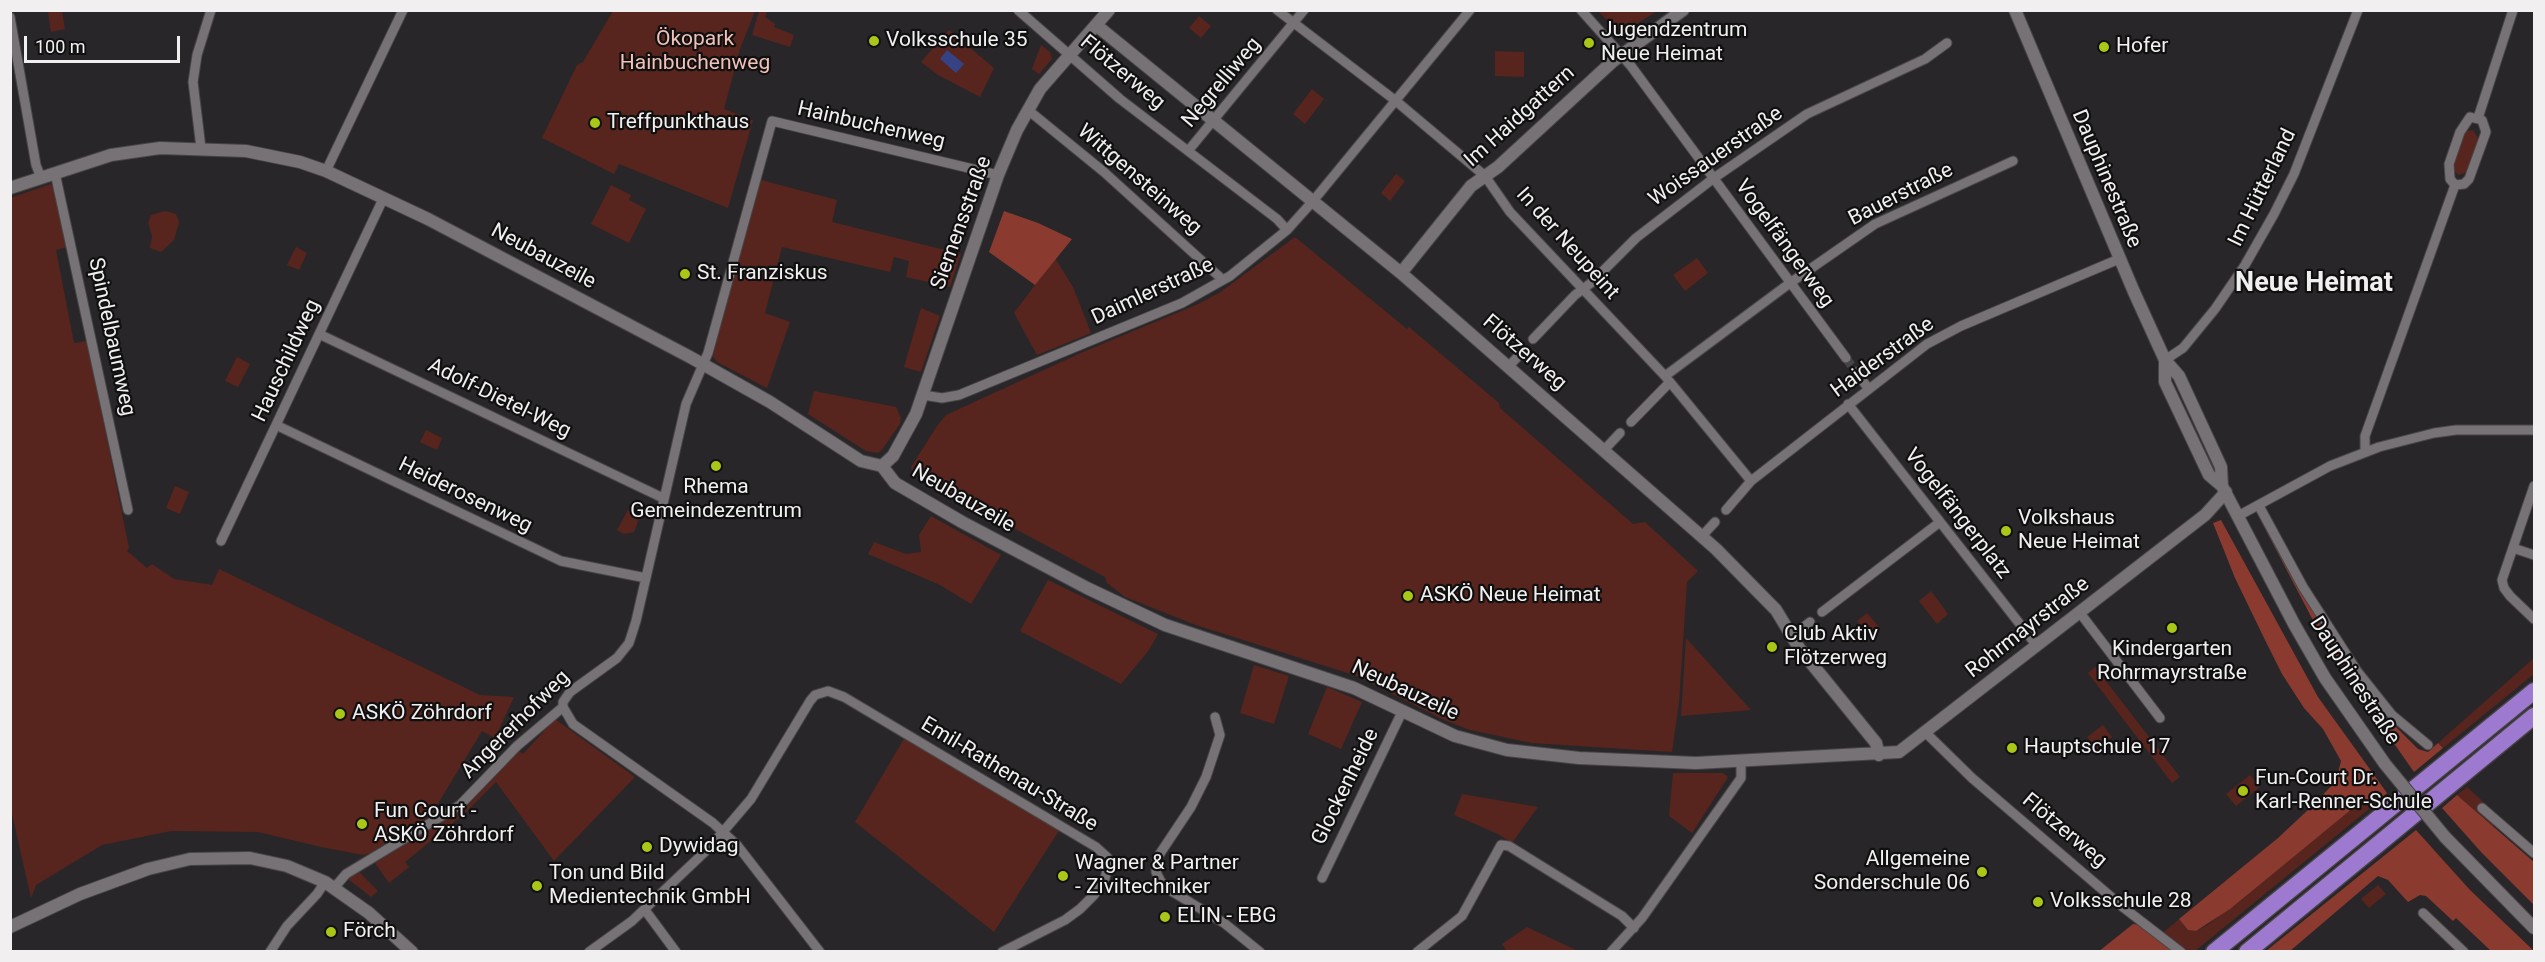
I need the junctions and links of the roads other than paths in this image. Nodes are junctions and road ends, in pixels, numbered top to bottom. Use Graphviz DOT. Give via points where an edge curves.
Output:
graph roads {
  1 [pos="211,10"];
  2 [pos="404,10"];
  3 [pos="1018,10"];
  4 [pos="1109,10"];
  5 [pos="1277,10"];
  6 [pos="1304,10"];
  7 [pos="1470,10"];
  8 [pos="1581,10"];
  9 [pos="1683,10"];
  10 [pos="2015,10"];
  11 [pos="2358,10"];
  12 [pos="2513,10"];
  13 [pos="10,17"];
  14 [pos="1294,24"];
  15 [pos="1096,25"];
  16 [pos="1947,43"];
  17 [pos="1069,54"];
  18 [pos="1621,55"];
  19 [pos="1396,101"];
  20 [pos="1028,110"];
  21 [pos="2478,118"];
  22 [pos="1213,120"];
  23 [pos="201,148"];
  24 [pos="1188,150"];
  25 [pos="2013,160"];
  26 [pos="326,171"];
  27 [pos="55,173"];
  28 [pos="998,176"];
  29 [pos="1485,176"];
  30 [pos="41,178"];
  31 [pos="1714,178"];
  32 [pos="2455,185"];
  33 [pos="10,188"];
  34 [pos="384,197"];
  35 [pos="1313,201"];
  36 [pos="1287,230"];
  37 [pos="2119,259"];
  38 [pos="1401,273"];
  39 [pos="1223,280"];
  40 [pos="1790,282"];
  41 [pos="1583,288"];
  42 [pos="320,334"];
  43 [pos="1533,339"];
  44 [pos="1523,351"];
  45 [pos="1846,358"];
  46 [pos="2165,360"];
  47 [pos="703,364"];
  48 [pos="1510,365"];
  49 [pos="1856,372"];
  50 [pos="1668,379"];
  51 [pos="1868,388"];
  52 [pos="923,395"];
  53 [pos="1848,404"];
  54 [pos="1631,422"];
  55 [pos="276,425"];
  56 [pos="2535,430"];
  57 [pos="1620,433"];
  58 [pos="1605,449"];
  59 [pos="2365,452"];
  60 [pos="882,466"];
  61 [pos="1751,481"];
  62 [pos="2535,486"];
  63 [pos="2224,489"];
  64 [pos="663,498"];
  65 [pos="2259,506"];
  66 [pos="128,510"];
  67 [pos="1726,510"];
  68 [pos="2238,516"];
  69 [pos="1715,522"];
  70 [pos="1940,522"];
  71 [pos="1702,536"];
  72 [pos="221,541"];
  73 [pos="2513,548"];
  74 [pos="2535,555"];
  75 [pos="646,578"];
  76 [pos="1822,612"];
  77 [pos="2079,613"];
  78 [pos="2535,619"];
  79 [pos="1810,622"];
  80 [pos="1792,636"];
  81 [pos="2037,646"];
  82 [pos="2535,691"];
  83 [pos="563,707"];
  84 [pos="1402,712"];
  85 [pos="2535,716"];
  86 [pos="1215,717"];
  87 [pos="2160,718"];
  88 [pos="1926,733"];
  89 [pos="2428,745"];
  90 [pos="1907,748"];
  91 [pos="1879,755"];
  92 [pos="1741,761"];
  93 [pos="2482,808"];
  94 [pos="723,832"];
  95 [pos="2535,853"];
  96 [pos="1322,878"];
  97 [pos="329,885"];
  98 [pos="645,910"];
  99 [pos="2423,913"];
  100 [pos="10,927"];
  101 [pos="1634,928"];
  102 [pos="2535,928"];
  103 [pos="270,951"];
  104 [pos="412,951"];
  105 [pos="589,951"];
  106 [pos="676,951"];
  107 [pos="820,951"];
  108 [pos="1002,951"];
  109 [pos="1260,951"];
  110 [pos="1417,951"];
  111 [pos="1611,951"];
  112 [pos="2181,951"];
  113 [pos="2214,951"];
  114 [pos="2247,951"];
  115 [pos="2464,951"];
  1 -- 23 [label="street" via="193,82"];
  2 -- 26 [label="street"];
  3 -- 17 [label="street, Flötzerweg"];
  4 -- 15 [label="street, Siemensstraße"];
  5 -- 14 [label="street, In der Neupeint"];
  6 -- 14 [label="street, Negrelliweg"];
  7 -- 19 [label="street, Daimlerstraße"];
  8 -- 18 [label="street, Vogelfängerweg"];
  9 -- 18 [label="street, Im Haidgattern"];
  10 -- 37 [label="street, Dauphinestraße"];
  11 -- 46 [label="street, Im Hütterland" via="2294,174 2274,214 2215,309 2183,348"];
  12 -- 21 [label="street"];
  13 -- 30 [label="street"];
  14 -- 19 [label="street, In der Neupeint"];
  14 -- 22 [label="street, Negrelliweg"];
  15 -- 17 [label="street, Siemensstraße"];
  15 -- 22 [label="street, Flötzerweg"];
  16 -- 31 [label="street, Woissauerstraße" via="1925,59 1807,114"];
  17 -- 20 [label="street, Siemensstraße"];
  17 -- 24 [label="street, Flötzerweg" via="1120,99"];
  18 -- 29 [label="street, Im Haidgattern"];
  18 -- 31 [label="street, Vogelfängerweg"];
  19 -- 29 [label="street, In der Neupeint"];
  19 -- 35 [label="street, Daimlerstraße"];
  20 -- 28 [label="street, Siemensstraße"];
  20 -- 39 [label="street, Wittgensteinweg" via="1106,174"];
  21 -- 32 [label="street" via="2467,119 2453,154 2448,172"];
  21 -- 32 [label="street" via="2486,132 2473,172 2466,183"];
  22 -- 24 [label="street, Negrelliweg"];
  22 -- 35 [label="street, Flötzerweg"];
  23 -- 26 [label="street, Neubauzeile" via="274,157"];
  23 -- 27 [label="street, Neubauzeile" via="136,150"];
  24 -- 36 [label="street, Flötzerweg"];
  25 -- 40 [label="street, Bauerstraße" via="1875,224"];
  26 -- 34 [label="street, Neubauzeile"];
  27 -- 30 [label="street, Neubauzeile"];
  27 -- 66 [label="street, Spindelbaumweg"];
  28 -- 47 [label="street, Hainbuchenweg" via="772,122"];
  28 -- 52 [label="street, Siemensstraße"];
  29 -- 38 [label="street, Im Haidgattern" via="1471,186"];
  29 -- 41 [label="street, In der Neupeint" via="1509,212"];
  30 -- 33 [label="street, Neubauzeile"];
  31 -- 40 [label="street, Vogelfängerweg"];
  31 -- 41 [label="street, Woissauerstraße" via="1646,229"];
  32 -- 59 [label="street" via="2365,436"];
  34 -- 42 [label="street, Hauschildweg"];
  34 -- 47 [label="street, Neubauzeile"];
  35 -- 36 [label="street, Daimlerstraße"];
  35 -- 38 [label="street, Flötzerweg"];
  36 -- 39 [label="street, Daimlerstraße"];
  37 -- 46 [label="street, Dauphinestraße"];
  37 -- 51 [label="street, Haiderstraße" via="1950,331"];
  38 -- 48 [label="street, Flötzerweg"];
  39 -- 52 [label="street, Daimlerstraße" via="1182,303 959,396"];
  40 -- 45 [label="street, Vogelfängerweg"];
  40 -- 50 [label="street, Bauerstraße"];
  41 -- 43 [label="street, Woissauerstraße"];
  41 -- 50 [label="street, In der Neupeint"];
  42 -- 55 [label="street, Hauschildweg"];
  42 -- 64 [label="street, Adolf-Dietel-Weg"];
  44 -- 48 [label="street"];
  46 -- 63 [label="street, Dauphinestraße" via="2179,376 2221,467"];
  47 -- 60 [label="street, Neubauzeile" via="861,461"];
  47 -- 64 [label="street, Angererhofweg" via="686,404"];
  48 -- 58 [label="street, Flötzerweg"];
  49 -- 51 [label="street"];
  50 -- 54 [label="street, Bauerstraße"];
  50 -- 61 [label="street, In der Neupeint"];
  51 -- 53 [label="street, Haiderstraße"];
  52 -- 60 [label="street, Siemensstraße" via="895,453"];
  53 -- 61 [label="street, Haiderstraße"];
  53 -- 70 [label="street, Vogelfängerplatz"];
  55 -- 72 [label="street, Hauschildweg"];
  55 -- 75 [label="street, Heiderosenweg" via="561,561"];
  56 -- 59 [label="street" via="2434,433"];
  57 -- 58 [label="street"];
  58 -- 71 [label="street, Flötzerweg"];
  59 -- 65 [label="street" via="2320,471"];
  60 -- 84 [label="street, Neubauzeile" via="896,483 962,522 1131,610 1215,643 1354,687"];
  61 -- 67 [label="street, Haiderstraße"];
  62 -- 73 [label="street"];
  63 -- 68 [label="street, Dauphinestraße"];
  63 -- 77 [label="street, Rohrmayrstraße" via="2205,515"];
  64 -- 75 [label="street, Angererhofweg"];
  65 -- 68 [label="street"];
  65 -- 89 [label="street, Dauphinestraße" via="2303,587 2357,670 2392,714"];
  68 -- 102 [label="street, Dauphinestraße, bridge" via="2325,678 2385,764 2445,837"];
  69 -- 71 [label="street"];
  70 -- 76 [label="street"];
  70 -- 81 [label="street, Vogelfängerplatz"];
  71 -- 80 [label="street, Flötzerweg" via="1776,610"];
  73 -- 74 [label="street"];
  73 -- 78 [label="street" via="2502,580 2504,588"];
  75 -- 83 [label="street, Angererhofweg" via="629,643 617,658 570,692"];
  77 -- 81 [label="street, Rohrmayrstraße"];
  77 -- 87 [label="street"];
  79 -- 80 [label="street"];
  80 -- 91 [label="street, Flötzerweg" via="1876,743"];
  81 -- 88 [label="street, Rohrmayrstraße"];
  82 -- 113 [label="highway"];
  83 -- 94 [label="street" via="573,724"];
  83 -- 97 [label="street, Angererhofweg" via="552,713 460,805"];
  84 -- 92 [label="street, Neubauzeile" via="1455,736 1507,750 1602,759"];
  84 -- 96 [label="street, Glockenheide"];
  85 -- 114 [label="highway"];
  86 -- 109 [label="street" via="1220,735 1206,777 1157,858 1156,872 1173,892"];
  88 -- 90 [label="street, Rohrmayrstraße"];
  88 -- 112 [label="street, Flötzerweg" via="1981,786 2124,908"];
  90 -- 91 [label="street, Neubauzeile"];
  91 -- 92 [label="street, Neubauzeile"];
  92 -- 101 [label="street" via="1741,778"];
  93 -- 95 [label="street"];
  94 -- 98 [label="street"];
  94 -- 107 [label="street" via="762,874"];
  94 -- 108 [label="street, Emil-Rathenau-Straße" via="765,779 810,701 821,692 844,697 1107,857 1105,878 1080,909"];
  97 -- 100 [label="street" via="268,861 231,857 190,859 108,883"];
  97 -- 103 [label="street, Angererhofweg" via="287,926"];
  97 -- 104 [label="street"];
  98 -- 105 [label="street"];
  98 -- 106 [label="street"];
  99 -- 115 [label="street"];
  101 -- 110 [label="street" via="1622,916 1509,846 1501,845 1462,916"];
  101 -- 111 [label="street"];
}
